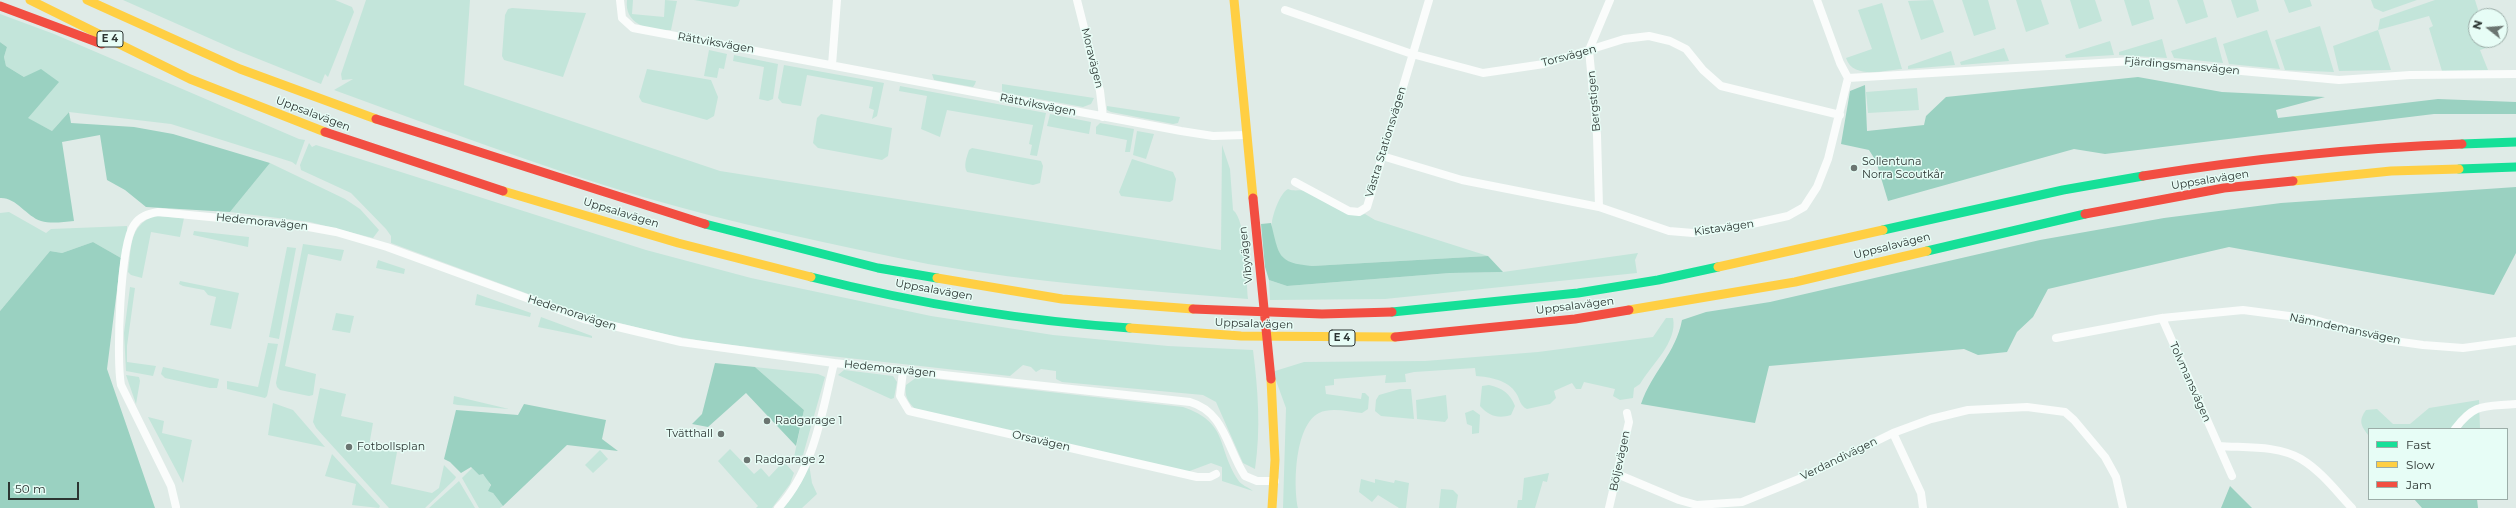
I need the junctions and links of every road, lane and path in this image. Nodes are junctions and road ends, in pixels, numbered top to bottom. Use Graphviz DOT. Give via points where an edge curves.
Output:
graph roads {
  1 [pos="30,0"];
  2 [pos="87,0"];
  3 [pos="107,0"];
  4 [pos="620,0"];
  5 [pos="836,0"];
  6 [pos="1077,0"];
  7 [pos="1234,0"];
  8 [pos="1429,0"];
  9 [pos="1610,0"];
  10 [pos="1817,0"];
  11 [pos="0,6"];
  12 [pos="1285,10"];
  13 [pos="1589,50"];
  14 [pos="1412,54"];
  15 [pos="832,65"];
  16 [pos="240,69"];
  17 [pos="2516,74"];
  18 [pos="1848,78"];
  19 [pos="190,79"];
  20 [pos="1840,115"];
  21 [pos="1103,117"];
  22 [pos="1245,135"];
  23 [pos="2516,142"];
  24 [pos="1382,156"];
  25 [pos="2516,167"];
  26 [pos="1295,182"];
  27 [pos="1598,207"];
  28 [pos="2162,318"];
  29 [pos="2056,338"];
  30 [pos="2516,341"];
  31 [pos="834,363"];
  32 [pos="903,370"];
  33 [pos="2516,404"];
  34 [pos="1627,413"];
  35 [pos="2456,428"];
  36 [pos="1893,433"];
  37 [pos="2219,446"];
  38 [pos="1216,474"];
  39 [pos="1618,474"];
  40 [pos="2232,476"];
  41 [pos="1275,481"];
  42 [pos="176,507"];
  43 [pos="778,508"];
  44 [pos="1272,508"];
  45 [pos="1609,508"];
  46 [pos="1924,508"];
  47 [pos="2123,508"];
  48 [pos="2352,508"];
  1 -- 19 [label="main road, Uppsalavägen / E 4"];
  2 -- 16 [label="main road, Uppsalavägen / E 4"];
  3 -- 16 [label="main road"];
  4 -- 15 [label="street, Rättviksvägen" via="622,18 633,28"];
  5 -- 15 [label="street"];
  6 -- 21 [label="street, Moravägen" via="1100,92"];
  7 -- 22 [label="main road, Vibyvägen"];
  8 -- 14 [label="street, Västra Stationsvägen"];
  9 -- 13 [label="street, Bergstigen"];
  10 -- 18 [label="street"];
  11 -- 19 [label="main road"];
  12 -- 14 [label="street, Torsvägen"];
  13 -- 14 [label="street, Torsvägen" via="1544,64 1483,73"];
  13 -- 20 [label="street, Torsvägen" via="1637,37 1649,36 1670,40 1686,49 1703,70 1721,86"];
  13 -- 27 [label="street, Bergstigen" via="1597,135"];
  14 -- 24 [label="street, Västra Stationsvägen"];
  15 -- 21 [label="street, Rättviksvägen"];
  16 -- 23 [label="main road, Uppsalavägen / E 4" via="340,107 690,220 878,268 1062,299 1239,312 1322,314 1406,311 1578,293 1673,277 1792,248 2063,190 2224,163 2390,147"];
  17 -- 18 [label="street, Fjärdingsmansvägen" via="2410,75 2339,80 2133,61"];
  18 -- 20 [label="street, Kistavägen"];
  19 -- 25 [label="main road, Uppsalavägen / E 4" via="322,131 471,181 678,243 867,291 1057,323 1241,336 1405,337 1575,319 1795,282 2043,223 2224,188 2391,171"];
  20 -- 27 [label="street, Kistavägen" via="1828,159 1816,187 1804,207 1788,216 1694,233 1669,231"];
  21 -- 22 [label="street, Rättviksvägen" via="1213,136"];
  22 -- 41 [label="main road, Vibyvägen" via="1269,364 1275,436"];
  24 -- 26 [label="street, Västra Stationsvägen" via="1367,208 1359,212 1350,211"];
  24 -- 27 [label="street, Kistavägen" via="1462,180"];
  28 -- 29 [label="street, Nämndemansvägen"];
  28 -- 30 [label="street, Nämndemansvägen" via="2243,310 2312,320 2387,340 2423,345 2463,348"];
  28 -- 37 [label="street, Tolvmansvägen"];
  31 -- 32 [label="street, Hedemoravägen"];
  31 -- 42 [label="street, Hedemoravägen" via="711,348 637,334 584,319 387,247 336,232 303,226 158,212 143,216 133,226 123,278 118,370 121,385 171,486"];
  31 -- 43 [label="street" via="809,460 794,489"];
  32 -- 38 [label="street, Orsavägen" via="900,396 909,411 1198,477"];
  32 -- 41 [label="street, Hedemoravägen" via="1195,403 1216,418 1245,476 1257,481"];
  33 -- 35 [label="street" via="2475,409"];
  34 -- 39 [label="street, Böljevägen" via="1629,422"];
  36 -- 39 [label="street, Verdandivägen" via="1804,476 1742,502 1697,505"];
  36 -- 46 [label="street" via="1921,493"];
  36 -- 47 [label="street, Verdandivägen" via="1931,418 1968,410 2027,407 2065,412 2105,456 2116,477"];
  37 -- 40 [label="street, Tolvmansvägen"];
  37 -- 48 [label="street" via="2270,449 2300,458 2323,477"];
  39 -- 45 [label="street, Böljevägen"];
  41 -- 44 [label="main road, Vibyvägen"];
}
